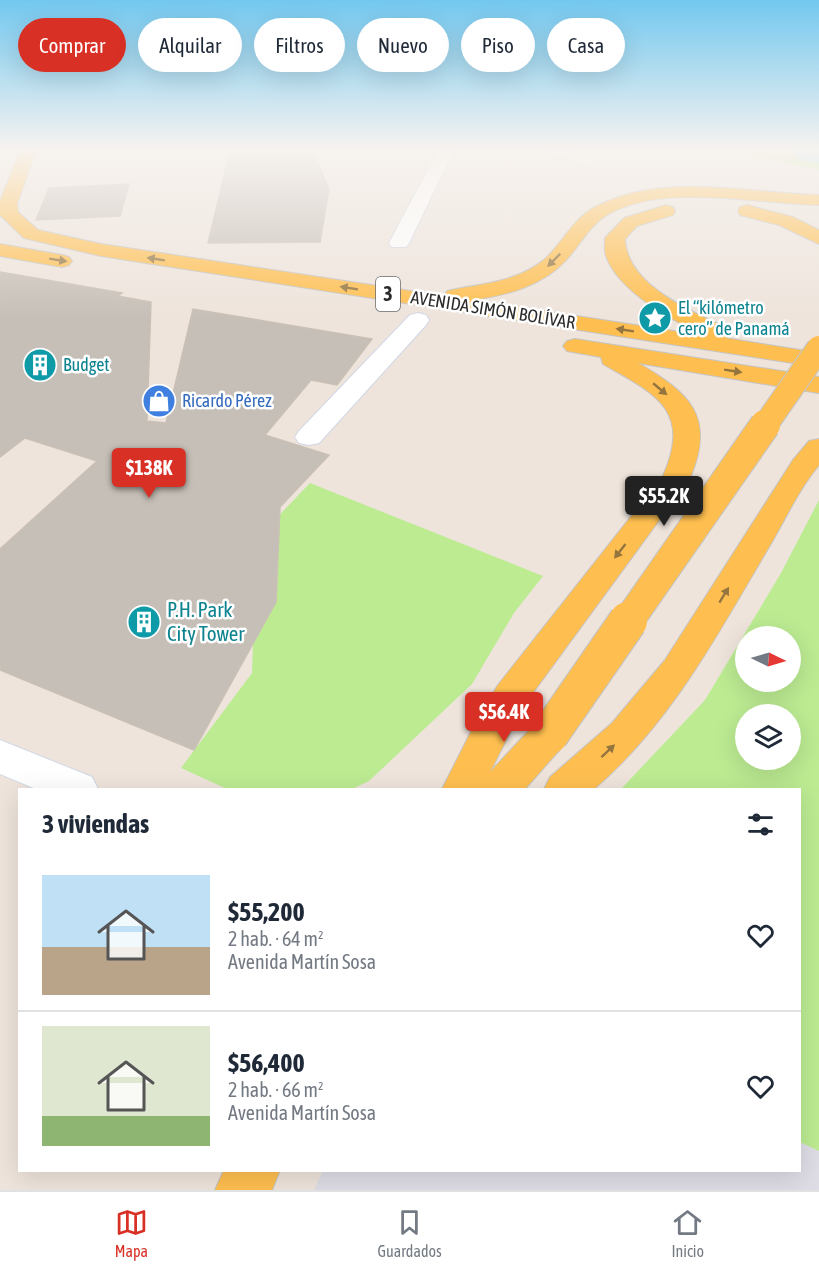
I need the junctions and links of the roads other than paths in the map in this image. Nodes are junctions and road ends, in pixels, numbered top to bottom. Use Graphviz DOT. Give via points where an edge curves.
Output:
graph roads {
  1 [pos="4,207"];
  2 [pos="417,207"];
  3 [pos="614,207"];
  4 [pos="819,238"];
  5 [pos="399,243"];
  6 [pos="0,250"];
  7 [pos="406,297"];
  8 [pos="429,322"];
  9 [pos="557,343"];
  10 [pos="819,348"];
  11 [pos="592,349"];
  12 [pos="786,355"];
  13 [pos="819,360"];
  14 [pos="819,385"];
  15 [pos="309,437"];
  16 [pos="819,447"];
  17 [pos="0,756"];
  18 [pos="76,788"];
  19 [pos="462,788"];
  20 [pos="501,788"];
  21 [pos="565,788"];
  22 [pos="252,1172"];
  23 [pos="243,1190"];
  7 -- 1 [label="main road, AVENIDA SIMÓN BOLÍVAR / 3, one-way" via="67,243 31,234"];
  2 -- 5 [label="street"];
  3 -- 7 [label="main road, one-way" via="592,216 553,262 523,280 465,295"];
  4 -- 12 [label="main road" via="800,226 768,215 686,208 631,221 616,241 617,260 661,304 714,331"];
  6 -- 8 [label="main road, AVENIDA SIMÓN BOLÍVAR / 3, one-way"];
  12 -- 7 [label="main road, AVENIDA SIMÓN BOLÍVAR / 3, one-way"];
  8 -- 15 [label="street"];
  9 -- 11 [label="main road, AVENIDA SIMÓN BOLÍVAR"];
  10 -- 20 [label="main road, bridge" via="549,735"];
  11 -- 14 [label="main road, AVENIDA SIMÓN BOLÍVAR, one-way"];
  11 -- 19 [label="main road, one-way" via="651,381 674,401 689,428 689,450 676,478 512,695"];
  12 -- 13 [label="main road, AVENIDA SIMÓN BOLÍVAR / 3"];
  21 -- 16 [label="main road, one-way" via="622,739 678,670 803,466"];
  17 -- 18 [label="street"];
  22 -- 23 [label="main road"];
}
